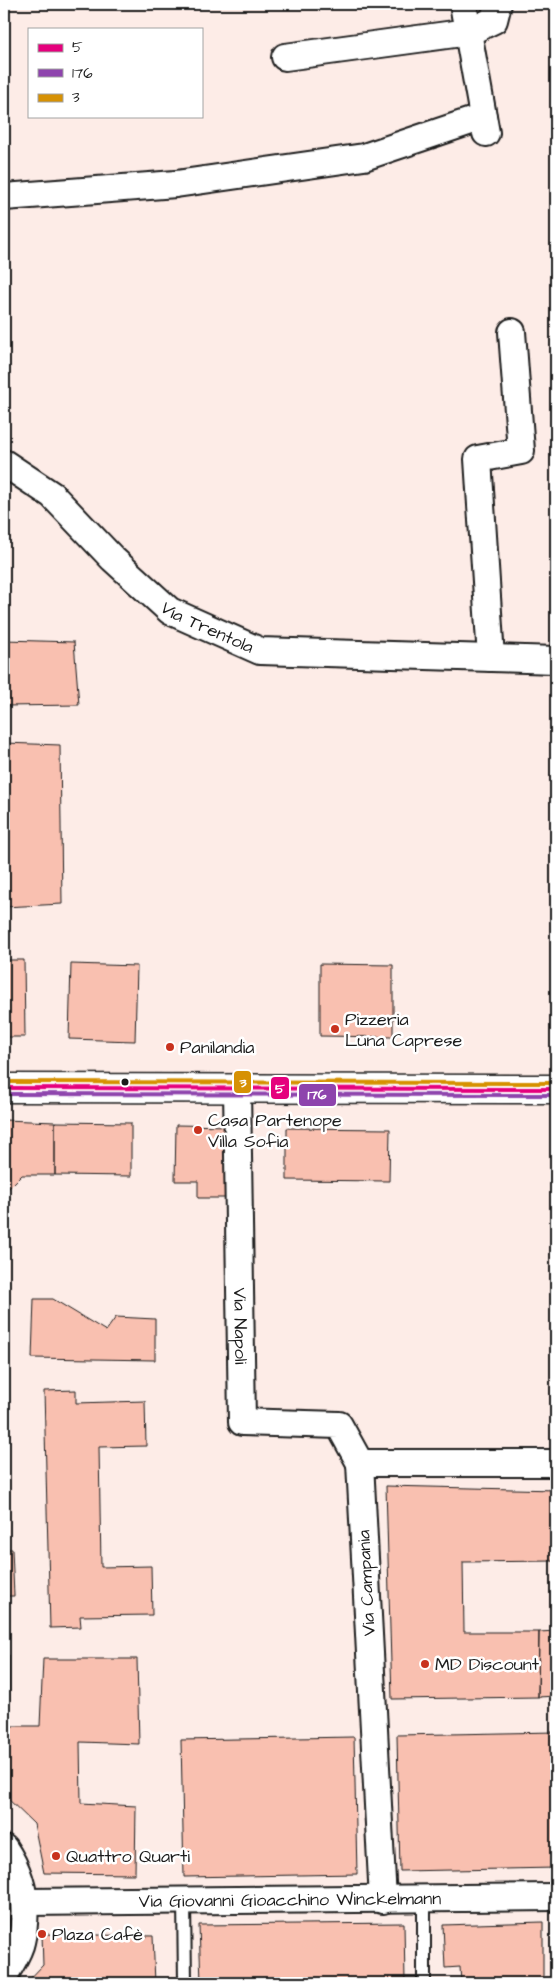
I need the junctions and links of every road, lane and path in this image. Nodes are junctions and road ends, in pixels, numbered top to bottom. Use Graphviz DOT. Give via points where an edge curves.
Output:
graph roads {
  1 [pos="463,4"];
  2 [pos="498,4"];
  3 [pos="469,32"];
  4 [pos="285,57"];
  5 [pos="4,197"];
  6 [pos="512,332"];
  7 [pos="4,463"];
  8 [pos="491,658"];
  9 [pos="556,660"];
  10 [pos="4,1088"];
  11 [pos="237,1088"];
  12 [pos="556,1089"];
  13 [pos="360,1463"];
  14 [pos="556,1463"];
  15 [pos="4,1848"];
  16 [pos="556,1897"];
  17 [pos="424,1899"];
  18 [pos="383,1900"];
  19 [pos="184,1901"];
  20 [pos="25,1902"];
  21 [pos="4,1977"];
  22 [pos="185,1983"];
  23 [pos="424,1983"];
  1 -- 3 [label="street"];
  2 -- 3 [label="street" via="494,20"];
  3 -- 4 [label="street"];
  3 -- 5 [label="street" via="484,126 364,156 176,184"];
  6 -- 8 [label="street" via="522,451 478,459"];
  7 -- 8 [label="street, Via Trentola" via="52,496 170,612 260,651"];
  8 -- 9 [label="street, Via Trentola"];
  10 -- 11 [label="street"];
  11 -- 12 [label="street"];
  11 -- 13 [label="street, Via Napoli" via="242,1422 339,1425"];
  13 -- 14 [label="street"];
  13 -- 18 [label="street, Via Campania"];
  15 -- 20 [label="street" via="15,1865"];
  16 -- 17 [label="street, Via Giovanni Gioacchino Winckelmann"];
  17 -- 18 [label="street, Via Giovanni Gioacchino Winckelmann"];
  17 -- 23 [label="lane"];
  18 -- 19 [label="street, Via Giovanni Gioacchino Winckelmann"];
  19 -- 20 [label="street, Via Giovanni Gioacchino Winckelmann"];
  19 -- 22 [label="lane"];
  20 -- 21 [label="street" via="21,1943"];
}
